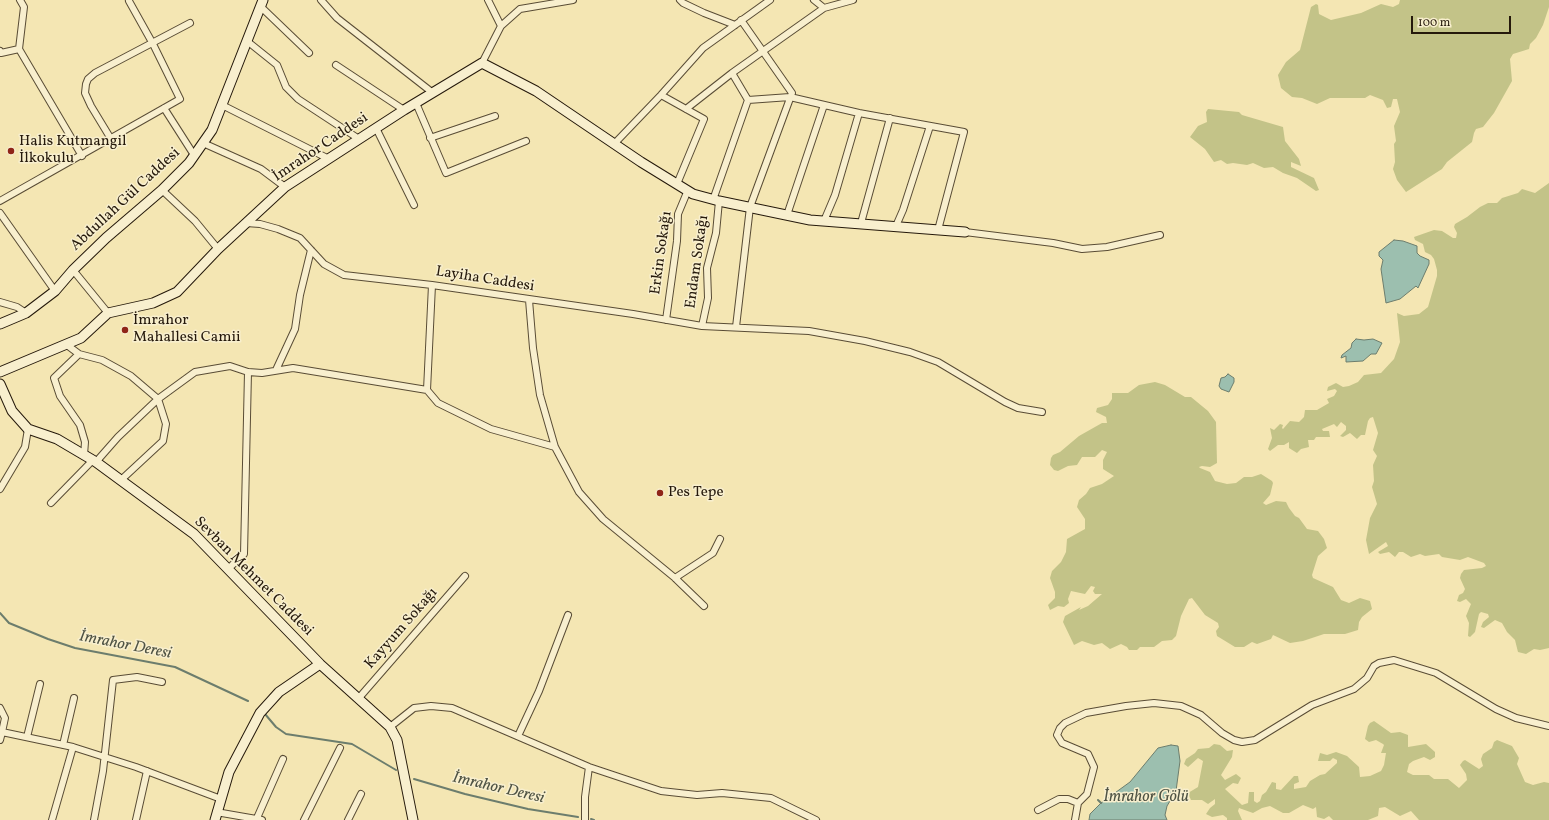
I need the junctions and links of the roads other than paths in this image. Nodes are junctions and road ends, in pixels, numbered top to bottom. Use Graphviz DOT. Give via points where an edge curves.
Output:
graph roads {
  1 [pos="20,0"];
  2 [pos="320,0"];
  3 [pos="488,0"];
  4 [pos="574,0"];
  5 [pos="680,0"];
  6 [pos="770,0"];
  7 [pos="814,0"];
  8 [pos="853,0"];
  9 [pos="129,1"];
  10 [pos="261,3"];
  11 [pos="824,8"];
  12 [pos="741,20"];
  13 [pos="190,23"];
  14 [pos="734,25"];
  15 [pos="501,26"];
  16 [pos="247,41"];
  17 [pos="153,44"];
  18 [pos="20,49"];
  19 [pos="0,51"];
  20 [pos="309,52"];
  21 [pos="764,52"];
  22 [pos="482,64"];
  23 [pos="336,65"];
  24 [pos="732,73"];
  25 [pos="433,93"];
  26 [pos="661,95"];
  27 [pos="790,97"];
  28 [pos="748,100"];
  29 [pos="416,103"];
  30 [pos="222,105"];
  31 [pos="824,105"];
  32 [pos="164,108"];
  33 [pos="686,109"];
  34 [pos="404,110"];
  35 [pos="859,113"];
  36 [pos="495,116"];
  37 [pos="890,118"];
  38 [pos="930,126"];
  39 [pos="376,128"];
  40 [pos="430,138"];
  41 [pos="112,139"];
  42 [pos="359,139"];
  43 [pos="526,141"];
  44 [pos="203,143"];
  45 [pos="615,143"];
  46 [pos="82,156"];
  47 [pos="194,156"];
  48 [pos="329,159"];
  49 [pos="677,184"];
  50 [pos="285,187"];
  51 [pos="162,190"];
  52 [pos="688,190"];
  53 [pos="716,200"];
  54 [pos="0,201"];
  55 [pos="414,205"];
  56 [pos="750,207"];
  57 [pos="0,213"];
  58 [pos="786,215"];
  59 [pos="824,221"];
  60 [pos="246,223"];
  61 [pos="861,223"];
  62 [pos="896,226"];
  63 [pos="938,230"];
  64 [pos="965,232"];
  65 [pos="1160,235"];
  66 [pos="218,249"];
  67 [pos="311,250"];
  68 [pos="73,270"];
  69 [pos="432,285"];
  70 [pos="55,291"];
  71 [pos="529,300"];
  72 [pos="0,302"];
  73 [pos="26,313"];
  74 [pos="108,313"];
  75 [pos="666,320"];
  76 [pos="0,324"];
  77 [pos="702,326"];
  78 [pos="736,327"];
  79 [pos="66,345"];
  80 [pos="79,354"];
  81 [pos="276,370"];
  82 [pos="0,372"];
  83 [pos="248,372"];
  84 [pos="0,384"];
  85 [pos="427,390"];
  86 [pos="158,399"];
  87 [pos="1042,412"];
  88 [pos="28,429"];
  89 [pos="555,447"];
  90 [pos="84,455"];
  91 [pos="94,462"];
  92 [pos="121,480"];
  93 [pos="0,489"];
  94 [pos="51,503"];
  95 [pos="720,538"];
  96 [pos="228,569"];
  97 [pos="465,576"];
  98 [pos="675,578"];
  99 [pos="704,606"];
  100 [pos="568,614"];
  101 [pos="320,664"];
  102 [pos="162,682"];
  103 [pos="40,684"];
  104 [pos="74,698"];
  105 [pos="358,699"];
  106 [pos="0,708"];
  107 [pos="1549,726"];
  108 [pos="390,727"];
  109 [pos="2,732"];
  110 [pos="518,736"];
  111 [pos="27,737"];
  112 [pos="0,740"];
  113 [pos="63,745"];
  114 [pos="73,747"];
  115 [pos="340,748"];
  116 [pos="104,758"];
  117 [pos="283,759"];
  118 [pos="589,767"];
  119 [pos="147,772"];
  120 [pos="361,794"];
  121 [pos="221,799"];
  122 [pos="1078,803"];
  123 [pos="1038,810"];
  124 [pos="216,816"];
  125 [pos="259,819"];
  126 [pos="52,820"];
  127 [pos="94,820"];
  128 [pos="136,820"];
  129 [pos="304,820"];
  130 [pos="348,820"];
  131 [pos="413,820"];
  132 [pos="585,820"];
  133 [pos="816,820"];
  134 [pos="1075,820"];
  1 -- 18 [label="street" via="24,7"];
  2 -- 25 [label="street" via="337,18"];
  3 -- 15 [label="street"];
  4 -- 15 [label="street" via="520,9"];
  5 -- 14 [label="street"];
  6 -- 12 [label="street"];
  7 -- 11 [label="street"];
  8 -- 11 [label="street"];
  9 -- 17 [label="street"];
  10 -- 16 [label="street, Abdullah Gül Caddesi"];
  10 -- 20 [label="street"];
  11 -- 21 [label="street"];
  12 -- 14 [label="street"];
  12 -- 21 [label="street"];
  13 -- 17 [label="street"];
  14 -- 26 [label="street" via="703,48"];
  15 -- 22 [label="street"];
  16 -- 30 [label="street, Abdullah Gül Caddesi"];
  16 -- 42 [label="street" via="277,65 286,87 298,99"];
  17 -- 32 [label="street" via="180,99"];
  17 -- 41 [label="street" via="95,73 86,84 85,93 91,106"];
  18 -- 19 [label="street" via="1,54"];
  18 -- 46 [label="street"];
  21 -- 24 [label="street"];
  21 -- 27 [label="street" via="792,93"];
  22 -- 25 [label="street, İmrahor Caddesi"];
  22 -- 45 [label="street" via="536,91"];
  23 -- 34 [label="street"];
  24 -- 28 [label="street"];
  24 -- 33 [label="street"];
  25 -- 29 [label="street, İmrahor Caddesi"];
  26 -- 33 [label="street"];
  26 -- 45 [label="street"];
  27 -- 28 [label="street"];
  27 -- 31 [label="street"];
  27 -- 56 [label="street"];
  28 -- 53 [label="street, Endam Sokağı"];
  29 -- 34 [label="street, İmrahor Caddesi"];
  29 -- 40 [label="street"];
  30 -- 44 [label="street, Abdullah Gül Caddesi" via="212,130"];
  30 -- 48 [label="street"];
  31 -- 35 [label="street"];
  31 -- 58 [label="street"];
  32 -- 41 [label="street"];
  32 -- 47 [label="street"];
  33 -- 49 [label="street" via="704,119"];
  34 -- 39 [label="street, İmrahor Caddesi"];
  35 -- 37 [label="street"];
  35 -- 59 [label="street" via="835,195"];
  36 -- 40 [label="street"];
  37 -- 38 [label="street"];
  37 -- 61 [label="street"];
  38 -- 62 [label="street"];
  38 -- 63 [label="street" via="964,132"];
  39 -- 42 [label="street, İmrahor Caddesi"];
  39 -- 55 [label="street"];
  40 -- 43 [label="street" via="446,173"];
  41 -- 46 [label="street"];
  42 -- 48 [label="street, İmrahor Caddesi"];
  44 -- 47 [label="street, Abdullah Gül Caddesi"];
  44 -- 50 [label="street" via="261,169"];
  45 -- 49 [label="street"];
  46 -- 54 [label="street"];
  47 -- 51 [label="street, Abdullah Gül Caddesi"];
  48 -- 50 [label="street, İmrahor Caddesi"];
  49 -- 52 [label="street"];
  50 -- 60 [label="street, İmrahor Caddesi"];
  51 -- 66 [label="street"];
  51 -- 68 [label="street, Abdullah Gül Caddesi"];
  52 -- 53 [label="street"];
  52 -- 75 [label="street, Erkin Sokağı" via="678,214 677,241"];
  53 -- 56 [label="street"];
  53 -- 77 [label="street, Endam Sokağı" via="716,232 707,268 708,298"];
  56 -- 58 [label="street"];
  56 -- 78 [label="street"];
  57 -- 70 [label="street"];
  58 -- 59 [label="street"];
  59 -- 61 [label="street"];
  60 -- 66 [label="street, İmrahor Caddesi"];
  60 -- 67 [label="street, Layiha Caddesi" via="260,224 300,238"];
  61 -- 62 [label="street"];
  62 -- 63 [label="street"];
  63 -- 64 [label="street"];
  64 -- 65 [label="street" via="1082,249 1107,247"];
  66 -- 74 [label="street, İmrahor Caddesi" via="177,292 153,303"];
  67 -- 69 [label="street, Layiha Caddesi" via="324,264 344,275"];
  67 -- 81 [label="street" via="295,329"];
  68 -- 70 [label="street, Abdullah Gül Caddesi"];
  68 -- 74 [label="street"];
  69 -- 71 [label="street, Layiha Caddesi"];
  69 -- 85 [label="street"];
  70 -- 73 [label="street, Abdullah Gül Caddesi"];
  71 -- 75 [label="street, Layiha Caddesi"];
  71 -- 89 [label="street" via="540,396"];
  72 -- 73 [label="street" via="17,307"];
  73 -- 76 [label="street, Abdullah Gül Caddesi"];
  74 -- 79 [label="street" via="82,338"];
  75 -- 77 [label="street, Layiha Caddesi"];
  77 -- 78 [label="street, Layiha Caddesi"];
  78 -- 87 [label="street, Layiha Caddesi" via="810,331 910,352 938,362 1018,408"];
  79 -- 80 [label="street"];
  79 -- 82 [label="street"];
  80 -- 86 [label="street" via="102,360 131,376"];
  80 -- 90 [label="street" via="54,378 60,396 80,425 85,442"];
  81 -- 83 [label="street"];
  81 -- 85 [label="street" via="293,368"];
  83 -- 86 [label="street" via="230,366 195,372"];
  83 -- 96 [label="street" via="244,554"];
  84 -- 88 [label="street, Sevban Mehmet Caddesi" via="12,411"];
  85 -- 89 [label="street" via="438,403 491,429"];
  86 -- 91 [label="street"];
  86 -- 92 [label="street" via="166,424 163,441"];
  88 -- 90 [label="street, Sevban Mehmet Caddesi" via="57,439"];
  88 -- 93 [label="street" via="26,447"];
  89 -- 98 [label="street" via="579,492 603,519"];
  90 -- 91 [label="street, Sevban Mehmet Caddesi"];
  91 -- 92 [label="street, Sevban Mehmet Caddesi"];
  91 -- 94 [label="street"];
  92 -- 96 [label="street, Sevban Mehmet Caddesi" via="194,534"];
  95 -- 98 [label="street" via="713,553"];
  96 -- 101 [label="street, Sevban Mehmet Caddesi"];
  97 -- 105 [label="street, Kayyum Sokağı"];
  98 -- 99 [label="street"];
  100 -- 110 [label="street" via="540,691"];
  101 -- 105 [label="street, Sevban Mehmet Caddesi"];
  101 -- 121 [label="street" via="279,692 260,713 229,772"];
  102 -- 116 [label="street" via="137,677 113,680"];
  103 -- 111 [label="street"];
  104 -- 113 [label="street"];
  105 -- 108 [label="street, Sevban Mehmet Caddesi"];
  106 -- 109 [label="street" via="5,718"];
  107 -- 122 [label="street" via="1516,718 1496,709 1436,673 1403,662 1385,661 1374,666 1367,678 1354,688 1312,705 1255,740 1234,740 1193,710 1166,704 1126,706 1086,713 1074,718 1060,728 1057,735 1062,743 1088,754 1094,766 1087,794"];
  108 -- 110 [label="street" via="414,708 432,706 452,708"];
  108 -- 131 [label="street, Sevban Mehmet Caddesi" via="397,740"];
  109 -- 111 [label="street"];
  109 -- 112 [label="street"];
  110 -- 118 [label="street"];
  111 -- 113 [label="street"];
  113 -- 114 [label="street"];
  114 -- 116 [label="street"];
  114 -- 126 [label="street"];
  115 -- 129 [label="street"];
  116 -- 119 [label="street"];
  116 -- 127 [label="street"];
  117 -- 125 [label="street"];
  118 -- 132 [label="street"];
  118 -- 133 [label="street" via="661,791 771,798"];
  119 -- 121 [label="street"];
  119 -- 128 [label="street"];
  120 -- 130 [label="street"];
  121 -- 124 [label="street"];
  122 -- 123 [label="street" via="1059,799"];
  122 -- 134 [label="street"];
  124 -- 125 [label="street"];
}
